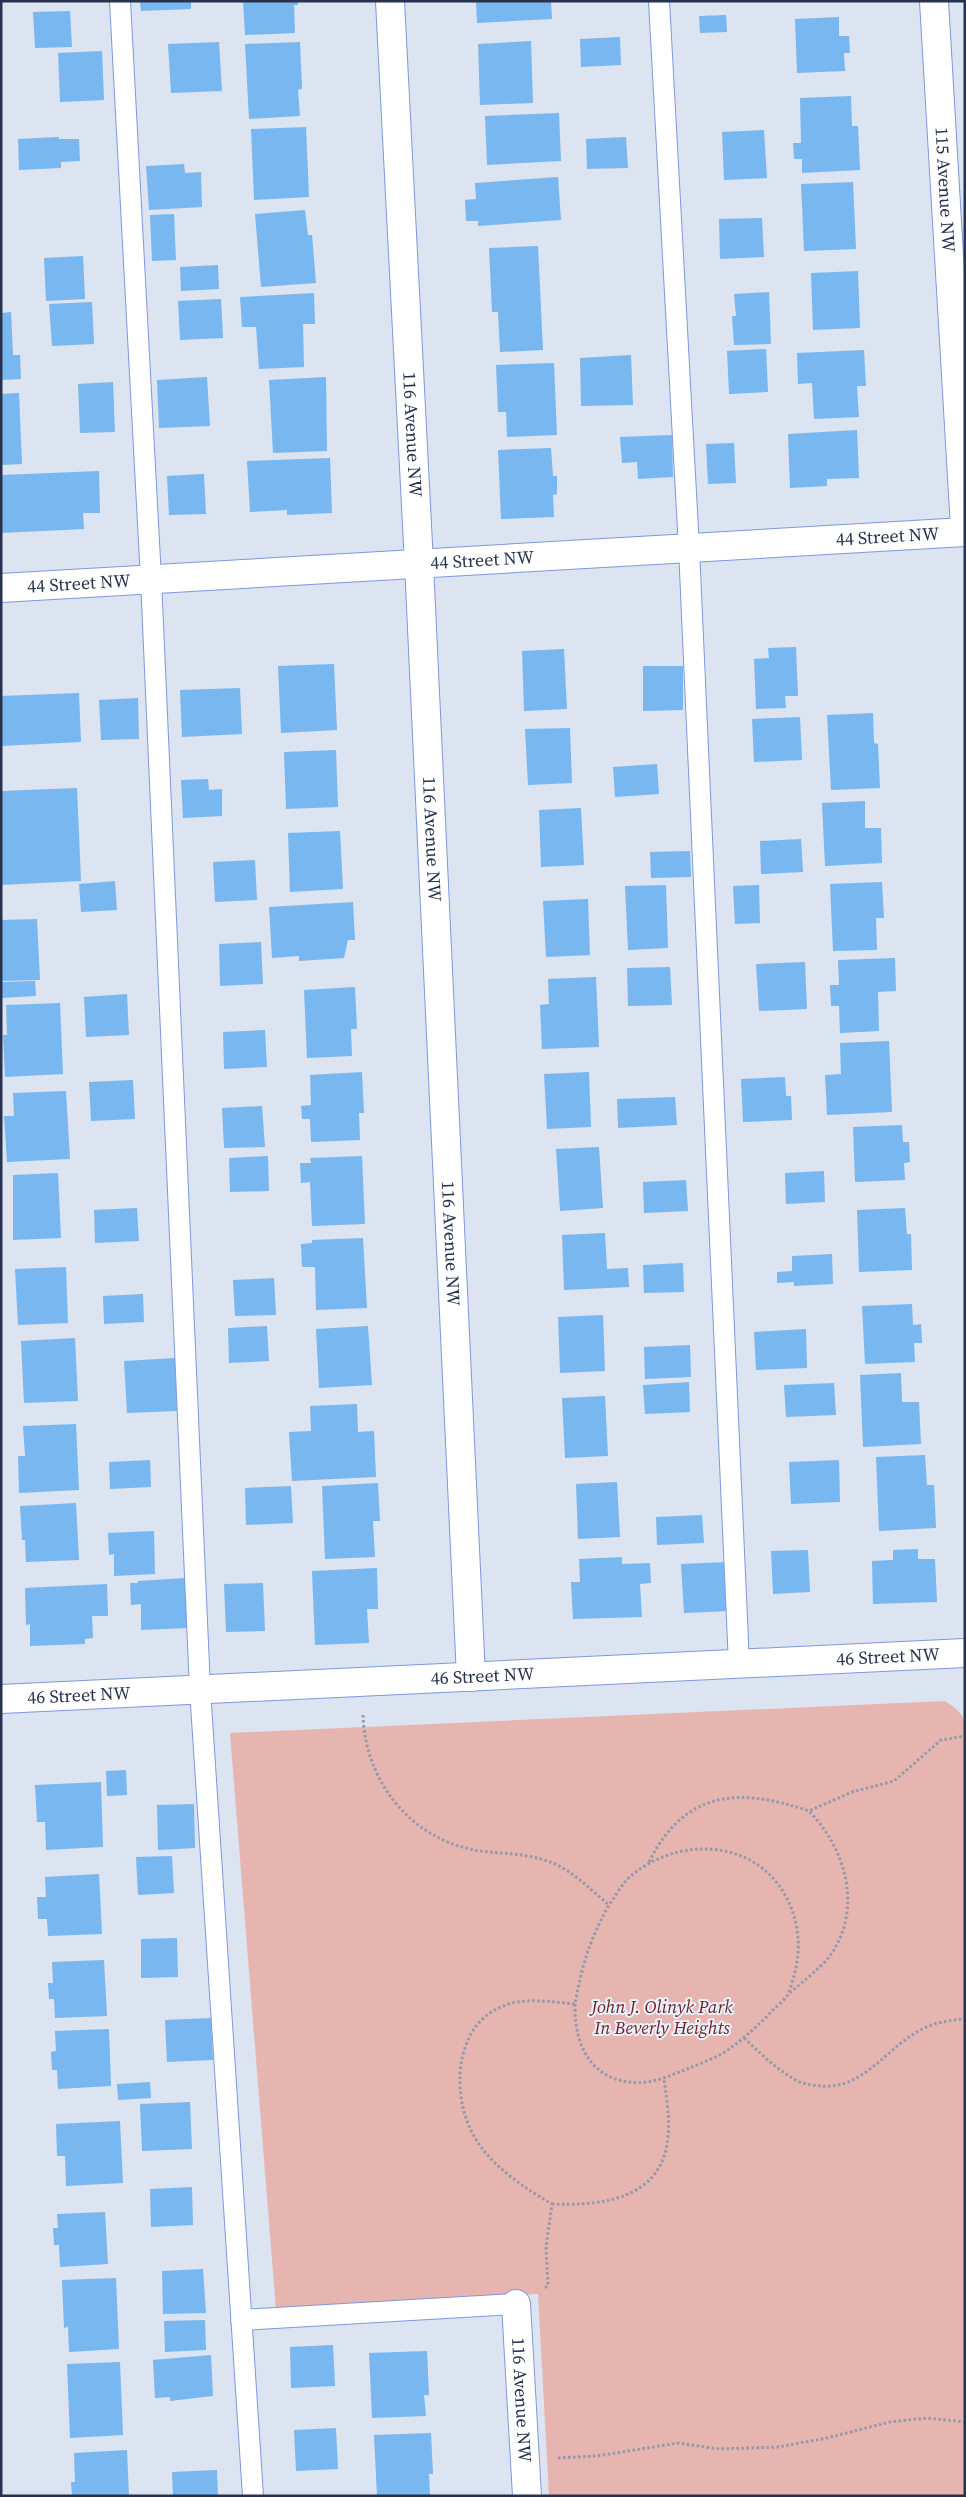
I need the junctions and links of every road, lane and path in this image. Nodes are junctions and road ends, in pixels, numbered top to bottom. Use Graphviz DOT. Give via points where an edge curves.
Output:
graph roads {
  1 [pos="120,1"];
  2 [pos="390,1"];
  3 [pos="659,1"];
  4 [pos="934,1"];
  5 [pos="965,528"];
  6 [pos="965,532"];
  7 [pos="689,548"];
  8 [pos="419,564"];
  9 [pos="151,579"];
  10 [pos="1,588"];
  11 [pos="965,1653"];
  12 [pos="739,1664"];
  13 [pos="471,1677"];
  14 [pos="363,1682"];
  15 [pos="200,1689"];
  16 [pos="1,1699"];
  17 [pos="965,1736"];
  18 [pos="808,1811"];
  19 [pos="648,1863"];
  20 [pos="610,1905"];
  21 [pos="789,1994"];
  22 [pos="575,2004"];
  23 [pos="965,2019"];
  24 [pos="744,2038"];
  25 [pos="664,2078"];
  26 [pos="552,2204"];
  27 [pos="516,2304"];
  28 [pos="242,2320"];
  29 [pos="965,2422"];
  30 [pos="525,2460"];
  31 [pos="253,2496"];
  32 [pos="527,2496"];
  1 -- 9 [label="lane"];
  2 -- 8 [label="street, 116 Avenue NW"];
  3 -- 7 [label="lane"];
  4 -- 5 [label="street, 115 Avenue NW"];
  6 -- 7 [label="street, 44 Street NW"];
  7 -- 8 [label="street, 44 Street NW"];
  7 -- 12 [label="lane"];
  8 -- 9 [label="street, 44 Street NW"];
  8 -- 13 [label="street, 116 Avenue NW"];
  9 -- 10 [label="street, 44 Street NW"];
  9 -- 15 [label="lane"];
  11 -- 12 [label="street, 46 Street NW"];
  12 -- 13 [label="street, 46 Street NW"];
  13 -- 14 [label="street, 46 Street NW"];
  14 -- 15 [label="street, 46 Street NW"];
  14 -- 20 [label="path" via="368,1754 377,1777 402,1811 437,1838 452,1845 518,1853 556,1864"];
  15 -- 16 [label="street, 46 Street NW"];
  15 -- 28 [label="lane"];
  17 -- 18 [label="path" via="941,1740 894,1781 852,1792"];
  18 -- 19 [label="path" via="783,1802 745,1796 718,1798 694,1808 675,1823 658,1842"];
  18 -- 21 [label="path" via="825,1827 837,1849 845,1873 845,1916 834,1950"];
  19 -- 20 [label="path" via="630,1876"];
  19 -- 21 [label="path" via="671,1853 716,1848 767,1871 786,1898 799,1937 798,1961"];
  20 -- 22 [label="path" via="594,1931 585,1955"];
  21 -- 24 [label="path"];
  22 -- 25 [label="path" via="575,2019 589,2063 620,2081 647,2082"];
  22 -- 26 [label="path" via="535,2001 504,2006 483,2018 469,2038 461,2062 461,2088 467,2122 479,2144 528,2190"];
  23 -- 24 [label="path" via="930,2025 902,2042 858,2078 845,2084 826,2086 795,2080 771,2064"];
  24 -- 25 [label="path" via="723,2053"];
  25 -- 26 [label="path" via="668,2135 665,2153 646,2183 611,2201"];
  26 -- 27 [label="path" via="546,2246 548,2286"];
  27 -- 28 [label="lane"];
  27 -- 30 [label="street, 116 Avenue NW"];
  28 -- 31 [label="lane"];
  29 -- 30 [label="path" via="927,2418 890,2422 778,2447 719,2449 678,2443 597,2456"];
  30 -- 32 [label="street, 116 Avenue NW"];
}
